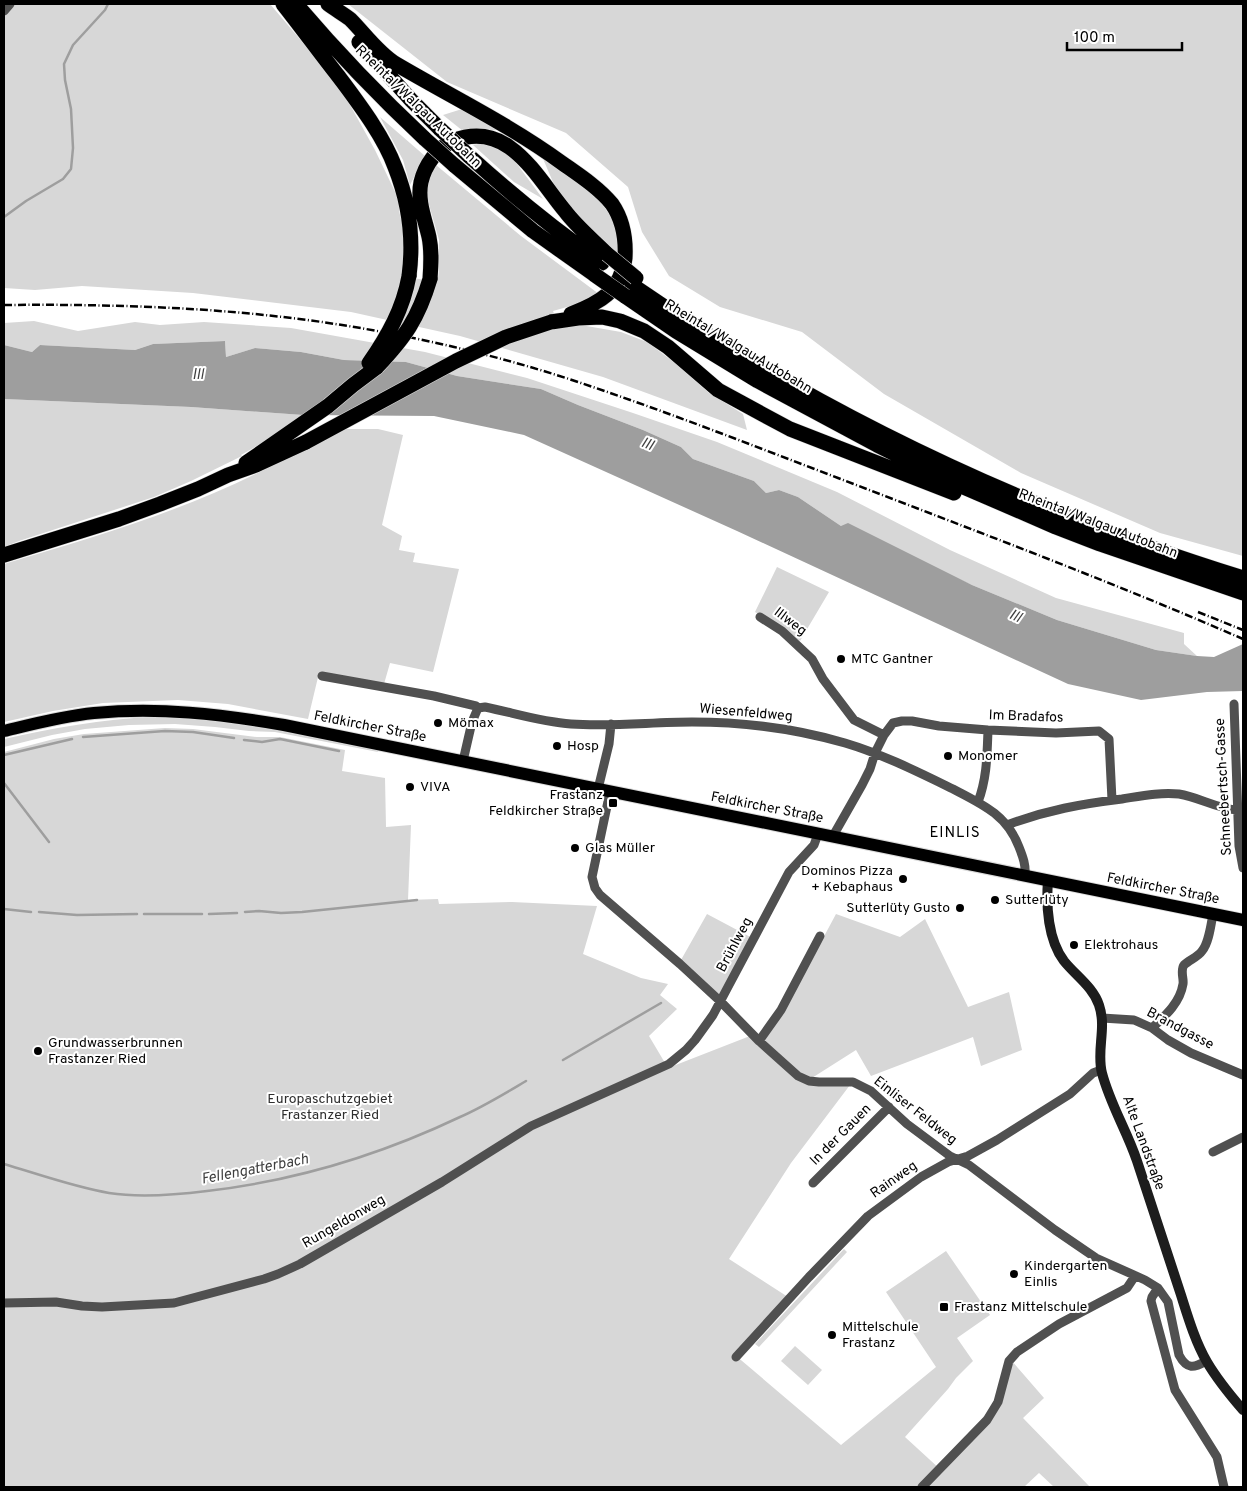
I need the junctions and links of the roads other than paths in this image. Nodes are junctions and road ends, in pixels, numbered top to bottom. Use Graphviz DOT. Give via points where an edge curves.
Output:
graph roads {
  1 [pos="10,4"];
  2 [pos="283,4"];
  3 [pos="296,4"];
  4 [pos="328,4"];
  5 [pos="4,11"];
  6 [pos="601,264"];
  7 [pos="631,286"];
  8 [pos="551,322"];
  9 [pos="352,385"];
  10 [pos="228,475"];
  11 [pos="1017,510"];
  12 [pos="4,555"];
  13 [pos="1243,578"];
  14 [pos="1243,593"];
  15 [pos="760,617"];
  16 [pos="322,676"];
  17 [pos="1234,704"];
  18 [pos="478,708"];
  19 [pos="612,724"];
  20 [pos="988,730"];
  21 [pos="4,731"];
  22 [pos="884,734"];
  23 [pos="875,753"];
  24 [pos="463,761"];
  25 [pos="1240,780"];
  26 [pos="604,790"];
  27 [pos="1112,800"];
  28 [pos="978,802"];
  29 [pos="1238,810"];
  30 [pos="1008,825"];
  31 [pos="818,834"];
  32 [pos="833,836"];
  33 [pos="1243,868"];
  34 [pos="1025,876"];
  35 [pos="1048,881"];
  36 [pos="1213,914"];
  37 [pos="1243,920"];
  38 [pos="820,936"];
  39 [pos="721,1002"];
  40 [pos="1102,1018"];
  41 [pos="1152,1028"];
  42 [pos="760,1042"];
  43 [pos="669,1064"];
  44 [pos="1101,1070"];
  45 [pos="1243,1075"];
  46 [pos="889,1107"];
  47 [pos="1243,1137"];
  48 [pos="1213,1152"];
  49 [pos="958,1160"];
  50 [pos="813,1183"];
  51 [pos="1135,1276"];
  52 [pos="1158,1288"];
  53 [pos="4,1303"];
  54 [pos="736,1358"];
  55 [pos="1206,1360"];
  56 [pos="1243,1410"];
  57 [pos="922,1487"];
  58 [pos="1224,1487"];
  1 -- 5 [label="street"];
  2 -- 9 [label="highway, bridge" via="375,128 395,166 409,215 412,239 404,297 383,344"];
  3 -- 6 [label="highway, Rheintal/Walgau Autobahn, bridge" via="378,95 454,165 533,231"];
  4 -- 6 [label="highway, Rheintal/Walgau Autobahn, bridge" via="381,68 440,129 505,188"];
  4 -- 8 [label="highway" via="350,19 394,62 524,136 612,204 620,219 626,244 618,283 606,297 593,305"];
  6 -- 7 [label="highway, Rheintal/Walgau Autobahn"];
  6 -- 9 [label="highway, bridge" via="566,213 515,150 497,140 482,137 450,143 440,149 428,165 420,190 431,252 430,279 421,308 407,332 377,367"];
  7 -- 11 [label="highway, Rheintal/Walgau Autobahn" via="676,331 758,381 952,482"];
  7 -- 13 [label="highway, Rheintal/Walgau Autobahn" via="791,384 939,460 1044,507"];
  8 -- 10 [label="highway, bridge" via="506,337 456,360 306,442"];
  8 -- 11 [label="highway" via="602,317 644,330 718,390 790,429 967,498"];
  9 -- 10 [label="highway" via="328,406"];
  10 -- 12 [label="highway" via="198,490 127,516"];
  11 -- 14 [label="highway, Rheintal/Walgau Autobahn" via="1100,544"];
  15 -- 22 [label="street, Illweg" via="782,631 812,659 854,720"];
  16 -- 18 [label="street, Wiesenfeldweg" via="434,696"];
  17 -- 25 [label="street, Schneebertsch-Gasse"];
  18 -- 19 [label="street, Wiesenfeldweg" via="562,723"];
  18 -- 24 [label="street"];
  19 -- 23 [label="street, Wiesenfeldweg" via="737,724 823,737"];
  19 -- 26 [label="street"];
  20 -- 22 [label="street, Im Bradafos" via="902,721 893,723"];
  20 -- 27 [label="street, Im Bradafos" via="1099,732 1109,739"];
  20 -- 28 [label="street" via="986,776"];
  21 -- 24 [label="main road, Feldkircher Straße" via="93,714 178,711 284,725"];
  22 -- 23 [label="street"];
  23 -- 28 [label="street, Wiesenfeldweg"];
  23 -- 32 [label="street" via="862,785"];
  24 -- 26 [label="main road, Feldkircher Straße"];
  25 -- 29 [label="street, Schneebertsch-Gasse"];
  26 -- 31 [label="main road, Feldkircher Straße"];
  26 -- 39 [label="street, Einliser Feldweg" via="592,877 594,888"];
  27 -- 29 [label="street" via="1179,794 1228,810"];
  27 -- 30 [label="street" via="1059,808"];
  28 -- 30 [label="street, Wiesenfeldweg"];
  29 -- 33 [label="street, Schneebertsch-Gasse"];
  30 -- 34 [label="street, Wiesenfeldweg" via="1024,859"];
  31 -- 32 [label="main road, Feldkircher Straße"];
  31 -- 39 [label="street, Brühlweg" via="814,845 789,872"];
  32 -- 34 [label="main road, Feldkircher Straße"];
  34 -- 35 [label="main road, Feldkircher Straße"];
  35 -- 36 [label="main road, Feldkircher Straße"];
  35 -- 40 [label="main road, Alte Landstraße" via="1054,942 1064,961 1095,996"];
  36 -- 37 [label="main road, Feldkircher Straße"];
  36 -- 41 [label="street" via="1202,951 1182,968 1183,984 1178,999 1168,1014"];
  38 -- 42 [label="street" via="781,1010"];
  39 -- 42 [label="street, Einliser Feldweg"];
  39 -- 43 [label="street, Brühlweg" via="695,1040"];
  40 -- 41 [label="street, Brandgasse" via="1134,1020"];
  40 -- 44 [label="main road, Alte Landstraße"];
  41 -- 45 [label="street, Brandgasse" via="1191,1053"];
  42 -- 46 [label="street, Einliser Feldweg" via="798,1076 819,1082 853,1082 871,1091"];
  43 -- 53 [label="street, Rungeldonweg" via="536,1123 442,1182 278,1274 174,1303 96,1307 56,1302"];
  44 -- 49 [label="street, Rainweg" via="1038,1115"];
  44 -- 55 [label="main road, Alte Landstraße" via="1136,1159 1194,1334"];
  46 -- 49 [label="street, Einliser Feldweg"];
  46 -- 50 [label="street, In der Gauen"];
  47 -- 48 [label="street"];
  49 -- 51 [label="street, Einliser Feldweg" via="1096,1258"];
  49 -- 54 [label="street, Rainweg" via="921,1176 868,1216"];
  51 -- 52 [label="street, Einliser Feldweg"];
  51 -- 57 [label="street" via="1127,1288 1060,1324 1017,1352 1009,1360 998,1402 987,1420"];
  52 -- 55 [label="street" via="1168,1302 1182,1360 1192,1367"];
  52 -- 58 [label="street" via="1151,1301 1175,1390 1217,1457"];
  55 -- 56 [label="main road, Alte Landstraße"];
}
